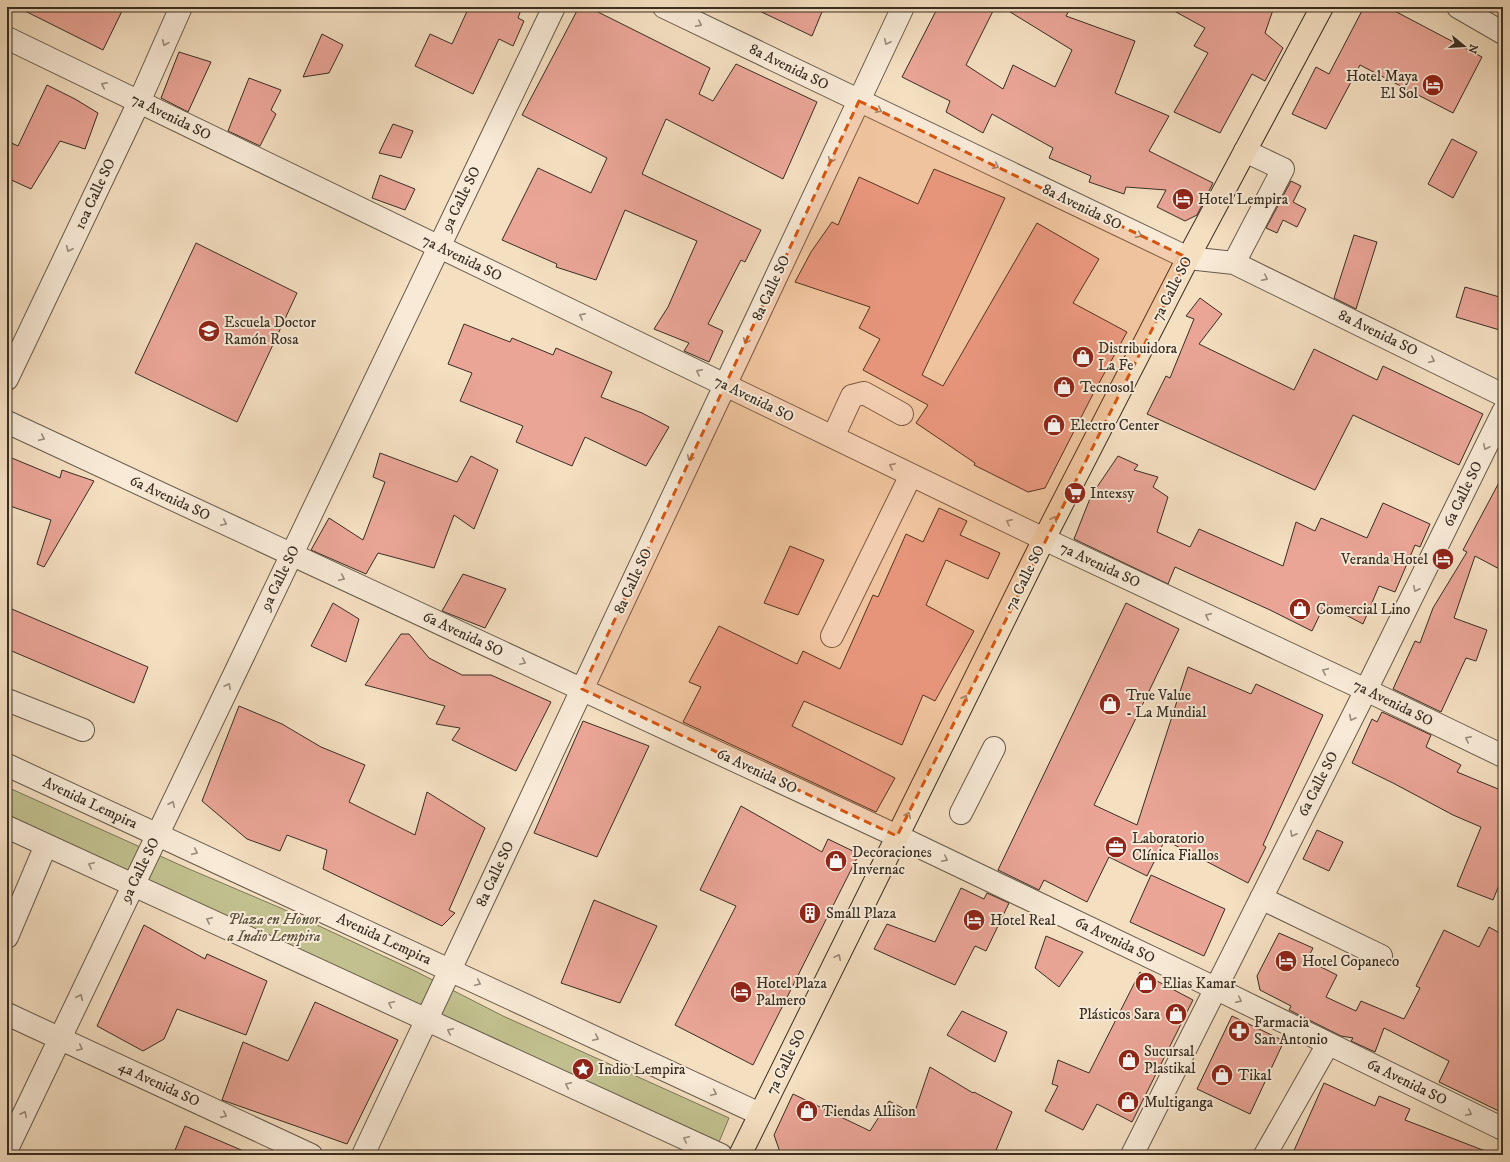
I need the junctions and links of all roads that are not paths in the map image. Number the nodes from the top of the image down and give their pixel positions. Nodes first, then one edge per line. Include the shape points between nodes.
1 (181, 7) edge
2 (554, 7) edge
3 (664, 7) edge
4 (903, 7) edge
5 (1322, 7) edge
6 (1458, 7) edge
7 (1503, 33) edge
8 (7, 38) edge
9 (859, 101) junction
10 (139, 102) junction
11 (1245, 151) junction
12 (439, 246) junction
13 (1188, 258) junction
14 (1234, 263) junction
15 (7, 379) edge
16 (725, 385) junction
17 (1503, 394) edge
18 (1503, 412) edge
19 (902, 414) dead end
20 (7, 422) edge
21 (833, 437) junction
22 (911, 475) junction
23 (1044, 539) junction
24 (291, 554) junction
25 (832, 636) dead end
26 (582, 689) junction
27 (1366, 690) junction
28 (7, 700) edge
29 (83, 730) dead end
30 (994, 748) dead end
31 (1503, 756) edge
32 (7, 765) edge
33 (962, 813) dead end
34 (7, 827) edge
35 (157, 834) junction
36 (897, 836) junction
37 (46, 845) junction
38 (133, 885) junction
39 (1261, 898) junction
40 (7, 937) edge
41 (1381, 956) dead end
42 (450, 970) junction
43 (1215, 988) junction
44 (7, 1014) edge
45 (426, 1020) junction
46 (60, 1038) junction
47 (1328, 1044) junction
48 (760, 1114) junction
49 (1503, 1129) edge
50 (7, 1149) edge
51 (311, 1155) edge
52 (363, 1155) edge
53 (721, 1155) edge
54 (740, 1155) edge
55 (1132, 1155) edge
56 (1265, 1155) edge

1 -> 10 street, 10a Calle SO
2 - 12 street, 9a Calle SO
3 -> 9 street, 8a Avenida SO
4 -> 9 street, 8a Calle SO
5 - 11 main road, 7a Calle SO
6 - 7 street
10 -> 8 street, 7a Avenida SO
9 -> 13 street, 8a Avenida SO
9 -> 16 street, 8a Calle SO
10 - 12 street, 7a Avenida SO
10 -> 15 street, 10a Calle SO
11 - 13 main road, 7a Calle SO
11 - 14 street via 1283,169
16 -> 12 street, 7a Avenida SO
12 - 24 street, 9a Calle SO
13 - 14 street, 8a Avenida SO
23 -> 13 main road, 7a Calle SO
14 -> 17 street, 8a Avenida SO
16 - 21 street, 7a Avenida SO
16 -> 26 street, 8a Calle SO
18 -> 27 street, 6a Calle SO
19 - 21 street via 864,393 859,393 852,396
20 -> 24 street, 6a Avenida SO
22 -> 21 street, 7a Avenida SO
23 -> 22 street, 7a Avenida SO
22 - 25 street
27 -> 23 street, 7a Avenida SO
36 -> 23 main road, 7a Calle SO
24 -> 26 street, 6a Avenida SO
35 -> 24 street, 9a Calle SO
26 - 36 street, 6a Avenida SO
26 - 42 street, 8a Calle SO
31 -> 27 street, 7a Avenida SO
27 -> 39 street, 6a Calle SO
28 - 29 street
30 - 33 street
32 - 35 street, Avenida Lempira
34 - 37 street
35 - 38 street, 9a Calle SO
35 -> 42 street, Avenida Lempira
36 -> 43 street, 6a Avenida SO
48 -> 36 main road, 7a Calle SO
38 -> 37 street
37 - 40 street
45 -> 38 street
46 -> 38 street, 9a Calle SO
39 - 41 street
39 - 43 street, 6a Calle SO
42 - 45 street, 8a Calle SO
42 -> 48 street, Avenida Lempira
43 -> 47 street, 6a Avenida SO
43 - 55 street, 6a Calle SO
44 - 46 street, 4a Avenida SO
45 - 52 street, 8a Calle SO
53 -> 45 street
50 -> 46 street, 9a Calle SO
46 -> 51 street, 4a Avenida SO
47 -> 49 street, 6a Avenida SO
47 - 56 street
48 - 54 main road, 7a Calle SO

